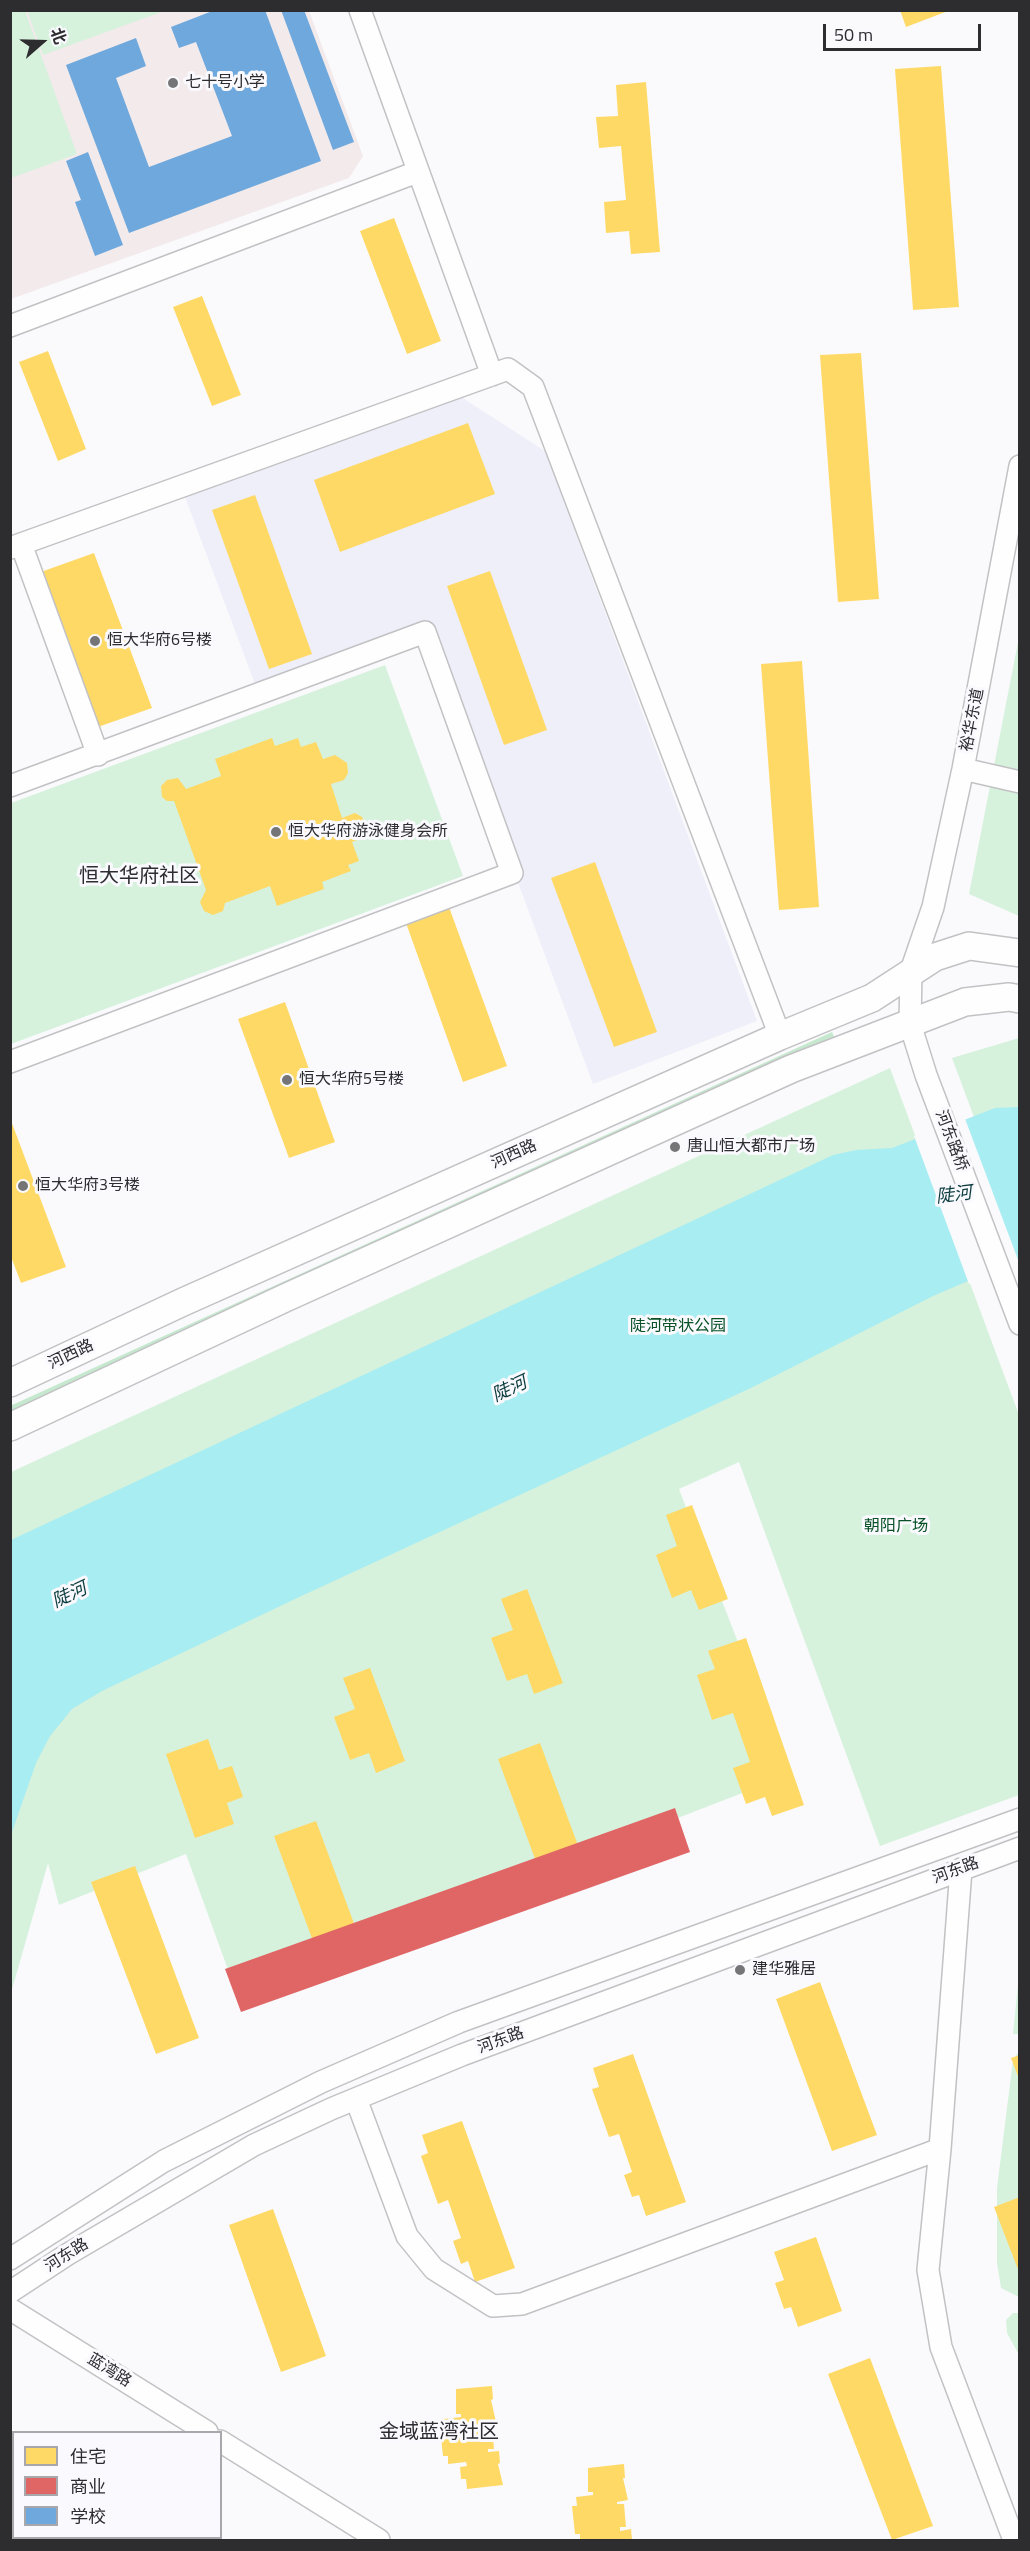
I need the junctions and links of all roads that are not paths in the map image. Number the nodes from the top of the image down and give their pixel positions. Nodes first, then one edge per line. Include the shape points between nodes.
1 (360, 10) edge
2 (417, 172) junction
3 (10, 326) edge
4 (492, 375) junction
5 (1020, 466) edge
6 (16, 546) edge
7 (98, 755) junction
8 (963, 769) junction
9 (1020, 782) edge
10 (10, 786) edge
11 (1020, 953) edge
12 (911, 971) junction
13 (1020, 999) edge
14 (910, 1023) junction
15 (780, 1036) junction
16 (10, 1062) edge
17 (1017, 1316) edge
18 (10, 1383) edge
19 (10, 1427) edge
20 (1020, 1819) edge
21 (1020, 1848) edge
22 (961, 1869) junction
23 (356, 2099) junction
24 (940, 2149) junction
25 (10, 2259) edge
26 (10, 2292) edge
27 (10, 2309) edge
28 (204, 2431) edge
29 (222, 2442) edge
30 (379, 2541) edge
31 (1014, 2541) edge

1 - 2 street
2 - 3 street
2 - 4 street
4 - 6 street
4 - 15 street via 508,369 533,387
5 - 8 street, 裕华东道
6 - 7 street
7 - 10 street
7 - 16 street via 425,632 512,873
8 - 9 street
8 - 12 street, 裕华东道 via 933,907
11 - 12 main road, 河西路 via 969,946 935,957
12 - 14 street, 裕华东道
12 - 15 main road, 河西路 via 872,998
13 - 14 main road via 964,1002
14 - 17 street, 河东路桥
14 - 19 main road via 791,1069
15 - 18 main road, 河西路
20 - 25 street, 河东路 via 459,2022 321,2082 164,2161
21 - 22 street, 河东路
22 - 23 street, 河东路 via 462,2055
22 - 24 street
23 - 24 street via 407,2236 434,2269 493,2306 522,2304
23 - 26 street, 河东路 via 254,2145
24 - 31 street via 928,2270 941,2347
27 - 28 street, 蓝湾路
29 - 30 street

